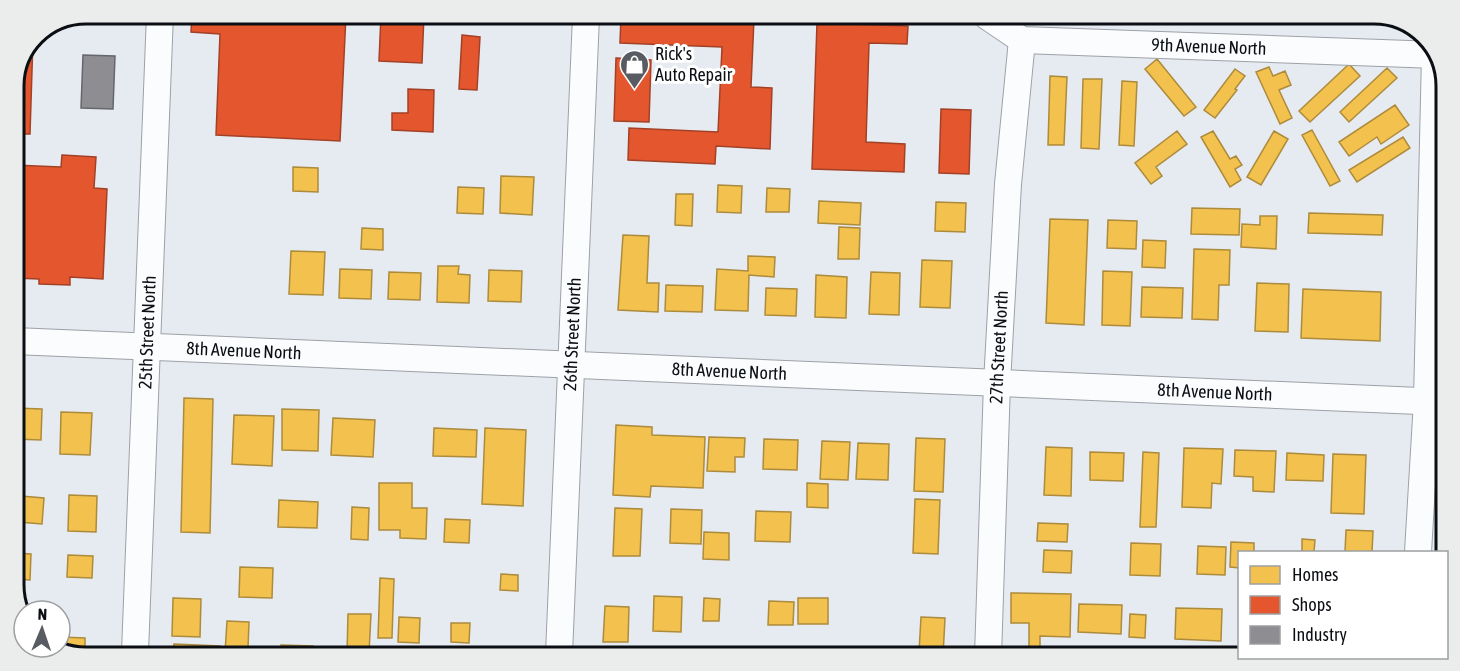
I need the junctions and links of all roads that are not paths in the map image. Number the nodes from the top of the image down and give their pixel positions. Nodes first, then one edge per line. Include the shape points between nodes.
1 (160, 24) edge
2 (586, 24) edge
3 (998, 24) edge
4 (1022, 40) junction
5 (1428, 55) edge
6 (1436, 81) edge
7 (24, 342) edge
8 (147, 348) junction
9 (570, 365) junction
10 (997, 383) junction
11 (1435, 402) edge
12 (1418, 551) edge
13 (135, 647) edge
14 (559, 647) edge
15 (988, 647) edge

1 - 8 street, 25th Street North
2 - 9 street, 26th Street North
3 - 4 street
4 - 5 street, 9th Avenue North
4 - 10 street, 27th Street North via 1008,184
6 - 11 street
7 - 8 street, 8th Avenue North
8 - 9 street, 8th Avenue North
8 - 13 street, 25th Street North
9 - 10 street, 8th Avenue North
9 - 14 street, 26th Street North
10 - 11 street, 8th Avenue North
10 - 15 street, 27th Street North
11 - 12 street

